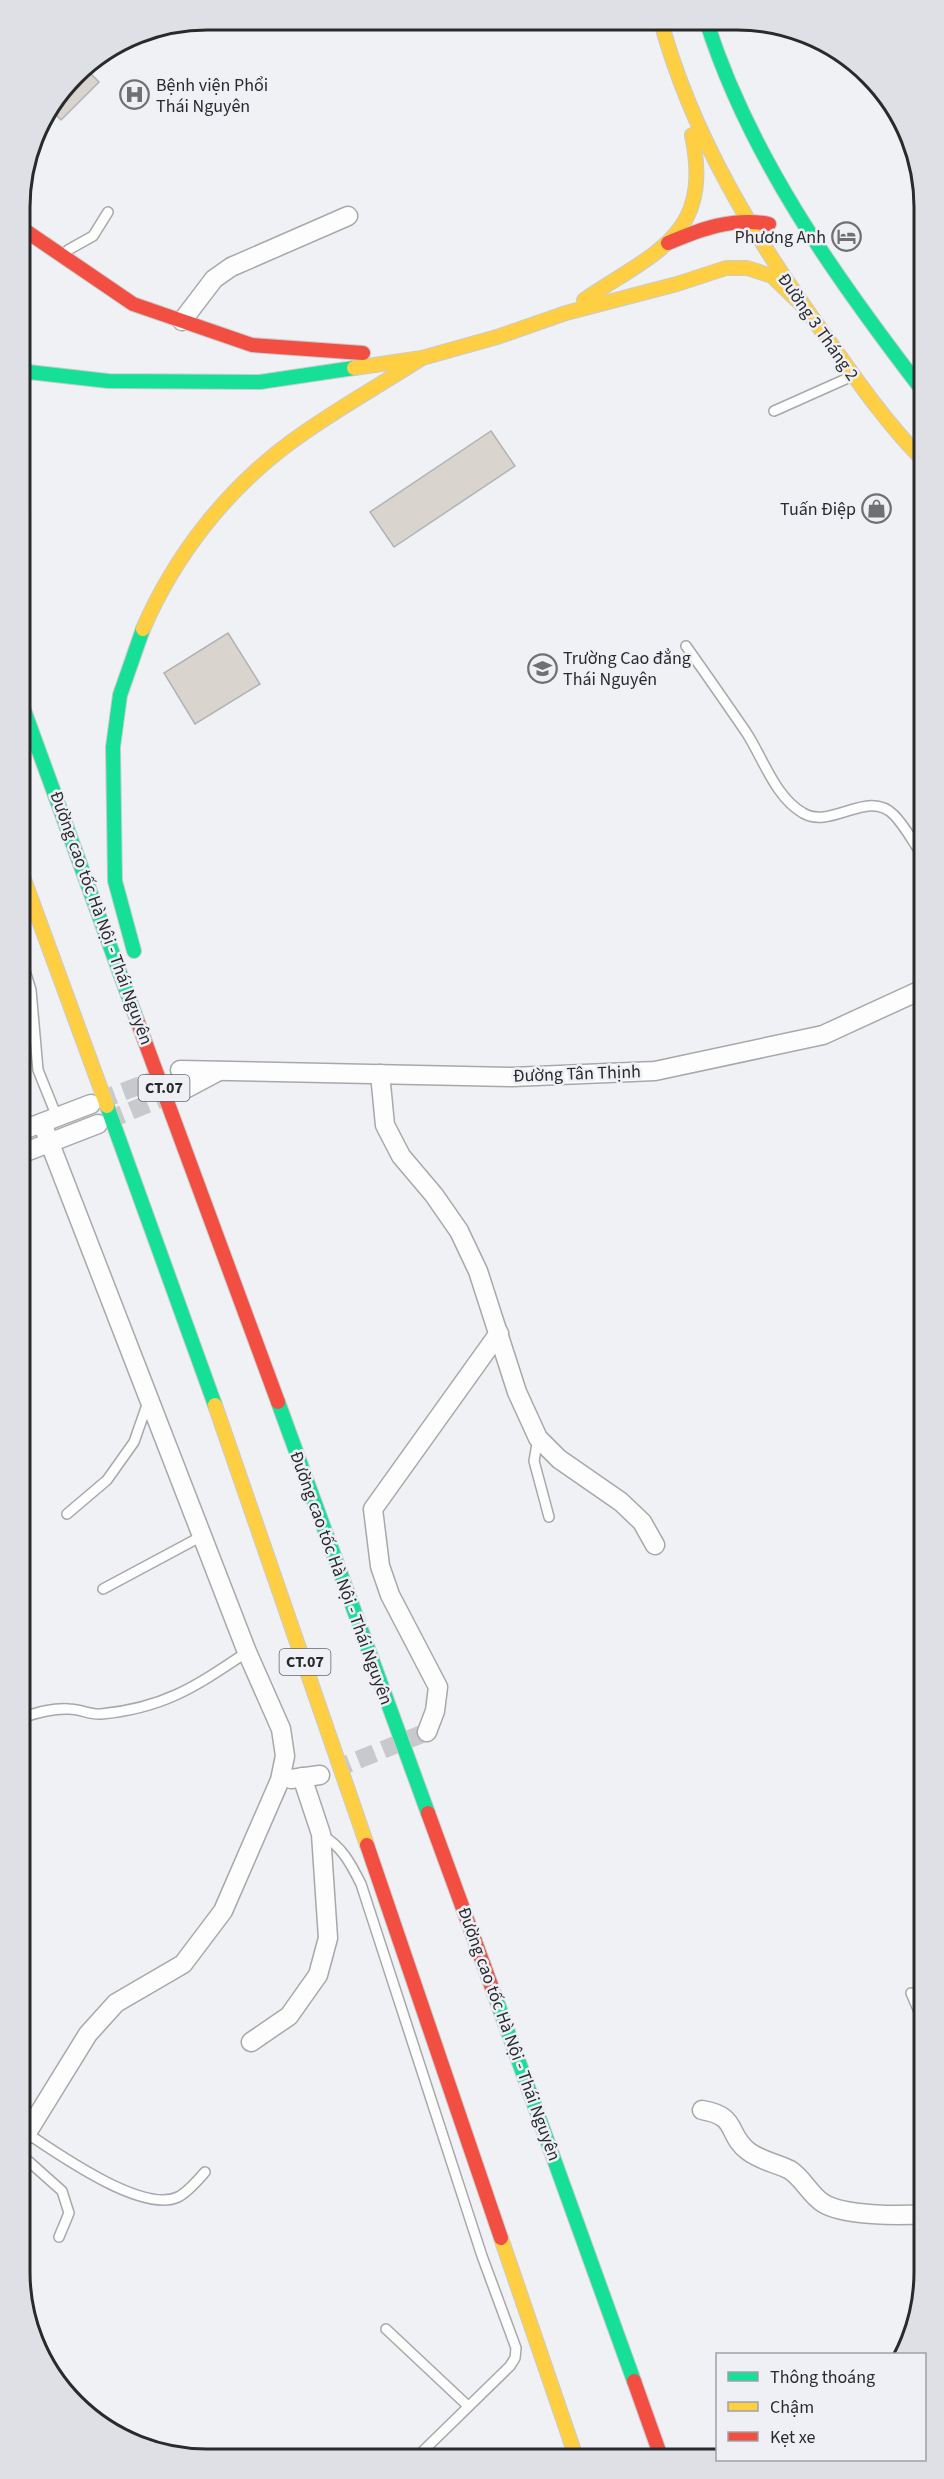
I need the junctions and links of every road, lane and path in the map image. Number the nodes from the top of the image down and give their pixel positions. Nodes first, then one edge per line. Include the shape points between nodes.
1 (663, 30) edge
2 (709, 30) edge
3 (680, 87) junction
4 (738, 107) junction
5 (746, 151) dead end
6 (750, 190) dead end
7 (108, 212) dead end
8 (348, 216) dead end
9 (748, 221) junction
10 (778, 228) dead end
11 (30, 233) edge
12 (796, 238) dead end
13 (736, 240) dead end
14 (656, 249) junction
15 (60, 254) junction
16 (723, 256) dead end
17 (677, 284) junction
18 (844, 285) junction
19 (805, 308) junction
20 (566, 312) junction
21 (182, 321) junction
22 (422, 358) junction
23 (30, 372) edge
24 (853, 376) junction
25 (914, 380) edge
26 (774, 411) dead end
27 (914, 451) edge
28 (686, 646) dead end
29 (30, 727) edge
30 (914, 844) edge
31 (30, 896) edge
32 (138, 966) dead end
33 (30, 987) edge
34 (914, 994) edge
35 (170, 1054) dead end
36 (180, 1070) tunnel mouth
37 (220, 1071) junction
38 (380, 1074) junction
39 (186, 1093) joint
40 (91, 1104) tunnel mouth
41 (49, 1120) junction
42 (98, 1124) tunnel mouth
43 (30, 1127) edge
44 (50, 1144) junction
45 (30, 1151) edge
46 (243, 1265) dead end
47 (499, 1334) junction
48 (149, 1400) junction
49 (538, 1437) junction
50 (303, 1475) junction
51 (67, 1514) dead end
52 (549, 1517) dead end
53 (202, 1536) junction
54 (655, 1545) dead end
55 (103, 1589) dead end
56 (247, 1652) junction
57 (30, 1715) edge
58 (426, 1732) dead end
59 (280, 1780) junction
60 (321, 1834) junction
61 (911, 1994) dead end
62 (914, 2001) edge
63 (251, 2042) dead end
64 (702, 2110) dead end
65 (30, 2130) edge
66 (30, 2137) edge
67 (30, 2162) edge
68 (205, 2172) dead end
69 (914, 2215) edge
70 (59, 2237) dead end
71 (386, 2328) dead end
72 (468, 2406) junction
73 (425, 2449) edge
74 (573, 2449) edge
75 (658, 2449) edge

1 - 3 highway, Đường 3 Tháng 2
2 - 4 highway
3 - 9 highway, Đường 3 Tháng 2
3 - 14 highway via 694,146 697,197 688,219
4 - 5 highway
4 - 18 highway via 782,190
6 - 9 highway
7 - 15 lane via 93,236
8 - 21 street via 231,267 214,279
9 - 10 highway
9 - 13 highway
9 - 14 highway via 692,233
9 - 19 highway, Đường 3 Tháng 2
11 - 15 highway
12 - 18 highway via 812,249
14 - 20 highway
15 - 21 highway via 133,304
16 - 17 highway
17 - 19 highway via 726,268 747,268 772,276
17 - 20 highway
18 - 25 highway
19 - 24 highway, Đường 3 Tháng 2
20 - 22 highway
21 - 22 highway via 252,345
22 - 23 highway via 260,382 108,381
22 - 32 highway via 274,455 235,491 200,532 153,606 124,678 116,712 113,764 115,883
24 - 26 lane
24 - 27 highway, Đường 3 Tháng 2 via 880,414
28 - 30 lane via 788,802 805,815 830,817 860,807 879,806 892,813
29 - 50 highway, Đường cao tốc Hà Nội - Thái Nguyên / CT.07
31 - 74 highway, CT.07 via 248,1495
33 - 41 lane
34 - 38 street, Đường Tân Thịnh via 823,1035 655,1071 512,1077
35 - 39 highway
36 - 37 street, Đường Tân Thịnh
37 - 38 street, Đường Tân Thịnh
37 - 39 street, Đường Tân Thịnh
38 - 47 street via 385,1125 401,1156 435,1195 459,1231 478,1271
40 - 41 street
41 - 43 street
41 - 44 street
42 - 44 street
44 - 45 street
44 - 48 street
46 - 50 highway
47 - 49 street via 517,1392
47 - 58 street via 373,1509 380,1566 390,1595 438,1687 435,1711
48 - 51 lane via 134,1442 107,1480
48 - 53 street
49 - 52 lane via 534,1461
49 - 54 street via 559,1459 621,1502 642,1522
50 - 75 highway, Đường cao tốc Hà Nội - Thái Nguyên / CT.07
53 - 55 lane
53 - 56 street
56 - 57 lane via 191,1690 146,1707 98,1714 43,1710
56 - 59 street via 281,1729 285,1756
59 - 60 street via 311,1776
59 - 65 street via 223,1911 183,1964 116,2003 88,2034
60 - 63 street via 328,1938 318,1975 289,2016
60 - 72 lane via 343,1851 361,1884 482,2256 516,2348 510,2366
61 - 62 lane
64 - 69 street via 719,2113 746,2149 791,2171 824,2204 857,2212
66 - 68 lane via 118,2186 158,2200 177,2198
67 - 70 lane via 62,2191 69,2213
71 - 72 lane
72 - 73 lane

